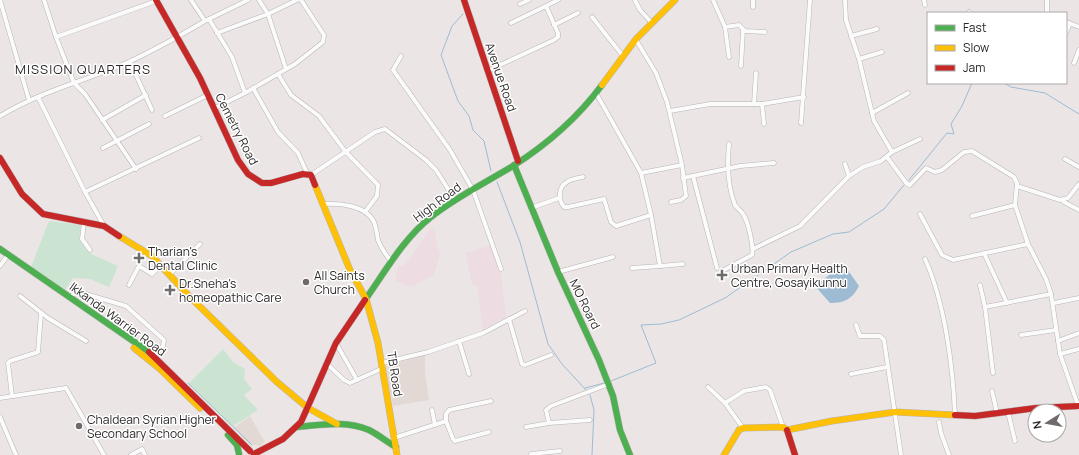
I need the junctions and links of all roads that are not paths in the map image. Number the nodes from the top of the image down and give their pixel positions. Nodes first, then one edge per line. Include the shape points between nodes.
1 (0, 0) edge
2 (44, 0) edge
3 (156, 0) edge
4 (191, 0) edge
5 (248, 0) edge
6 (259, 0) edge
7 (297, 0) edge
8 (301, 0) edge
9 (464, 0) edge
10 (529, 0) edge
11 (558, 0) edge
12 (635, 0) edge
13 (675, 0) edge
14 (713, 0) edge
15 (753, 0) edge
16 (810, 0) edge
17 (845, 0) edge
18 (1047, 0) edge
19 (520, 4) dead end
20 (546, 6) junction
21 (753, 7) dead end
22 (1047, 12) edge
23 (578, 13) dead end
24 (268, 14) junction
25 (592, 17) dead end
26 (207, 20) junction
27 (651, 22) junction
28 (511, 23) dead end
29 (1068, 23) edge
30 (554, 25) junction
31 (725, 27) junction
32 (1079, 27) edge
33 (877, 29) dead end
34 (743, 30) junction
35 (765, 32) dead end
36 (217, 33) junction
37 (851, 36) junction
38 (56, 37) junction
39 (176, 39) junction
40 (636, 39) junction
41 (1079, 50) edge
42 (882, 52) dead end
43 (401, 56) dead end
44 (623, 56) junction
45 (730, 57) dead end
46 (859, 59) junction
47 (130, 62) junction
48 (1074, 63) dead end
49 (741, 66) dead end
50 (286, 69) junction
51 (488, 71) junction
52 (756, 73) dead end
53 (278, 74) junction
54 (74, 83) junction
55 (253, 88) junction
56 (245, 93) junction
57 (596, 93) junction
58 (908, 93) dead end
59 (146, 95) junction
60 (208, 95) junction
61 (38, 96) junction
62 (804, 97) junction
63 (29, 100) junction
64 (754, 104) junction
65 (762, 104) junction
66 (215, 108) junction
67 (152, 110) dead end
68 (670, 111) junction
69 (872, 113) junction
70 (0, 116) edge
71 (165, 116) dead end
72 (102, 120) junction
73 (801, 123) dead end
74 (149, 124) dead end
75 (764, 124) dead end
76 (199, 138) dead end
77 (920, 139) dead end
78 (116, 141) junction
79 (729, 144) dead end
80 (103, 148) dead end
81 (345, 151) junction
82 (892, 152) junction
83 (887, 156) junction
84 (0, 158) edge
85 (1065, 159) dead end
86 (516, 163) junction
87 (774, 163) dead end
88 (845, 164) dead end
89 (682, 165) junction
90 (1079, 167) edge
91 (727, 168) junction
92 (136, 169) junction
93 (641, 173) junction
94 (309, 174) junction
95 (693, 176) junction
96 (849, 176) junction
97 (583, 177) dead end
98 (684, 178) junction
99 (1079, 184) edge
100 (1017, 186) junction
101 (473, 190) junction
102 (85, 192) junction
103 (560, 198) junction
104 (455, 200) junction
105 (671, 202) dead end
106 (1064, 202) dead end
107 (323, 204) junction
108 (1015, 205) junction
109 (531, 208) junction
110 (1079, 210) edge
111 (365, 212) junction
112 (920, 214) dead end
113 (651, 215) junction
114 (972, 216) dead end
115 (84, 223) junction
116 (104, 226) junction
117 (200, 244) dead end
118 (1028, 244) junction
119 (0, 249) edge
120 (753, 249) junction
121 (90, 250) dead end
122 (984, 253) junction
123 (0, 255) edge
124 (7, 257) junction
125 (613, 257) dead end
126 (925, 259) dead end
127 (392, 262) junction
128 (684, 264) dead end
129 (161, 265) junction
130 (0, 266) edge
131 (660, 266) junction
132 (632, 268) dead end
133 (717, 268) dead end
134 (501, 269) dead end
135 (724, 270) dead end
136 (558, 272) junction
137 (170, 274) junction
138 (129, 285) dead end
139 (980, 285) dead end
140 (1052, 294) junction
141 (20, 296) dead end
142 (68, 297) junction
143 (1079, 298) edge
144 (366, 299) junction
145 (1007, 303) junction
146 (1054, 304) junction
147 (985, 307) junction
148 (524, 311) dead end
149 (41, 313) junction
150 (509, 319) junction
151 (856, 325) dead end
152 (1056, 330) junction
153 (1079, 333) edge
154 (1021, 335) dead end
155 (1058, 340) junction
156 (86, 341) dead end
157 (459, 341) junction
158 (336, 343) junction
159 (1079, 349) edge
160 (551, 354) dead end
161 (1060, 354) junction
162 (152, 358) junction
163 (326, 362) junction
164 (383, 366) junction
165 (887, 367) junction
166 (993, 373) dead end
167 (469, 374) dead end
168 (851, 374) dead end
169 (357, 380) junction
170 (609, 384) junction
171 (708, 387) dead end
172 (992, 390) dead end
173 (12, 396) junction
174 (0, 398) edge
175 (491, 401) dead end
176 (725, 403) junction
177 (1079, 407) edge
178 (308, 408) junction
179 (432, 410) dead end
180 (895, 412) junction
181 (1008, 412) junction
182 (997, 413) junction
183 (955, 415) junction
184 (0, 416) edge
185 (590, 420) dead end
186 (446, 421) junction
187 (939, 422) dead end
188 (549, 423) junction
189 (337, 424) junction
190 (435, 425) junction
191 (297, 427) junction
192 (526, 427) dead end
193 (743, 428) junction
194 (785, 429) junction
195 (489, 432) dead end
196 (394, 438) junction
197 (1015, 441) dead end
198 (396, 447) junction
199 (560, 451) dead end
200 (253, 453) edge
201 (531, 454) edge
202 (542, 454) edge
203 (16, 455) edge
204 (104, 455) edge
205 (131, 455) edge
206 (145, 455) edge
207 (239, 455) edge
208 (397, 455) edge
209 (630, 455) edge
210 (724, 455) edge
211 (795, 455) edge
212 (901, 455) edge
213 (948, 455) edge

1 - 63 street
2 - 38 street
3 - 38 street via 119,16
3 - 39 main road, Cemetry Road
4 - 26 street
5 - 26 street
6 - 24 street
7 - 24 street
8 - 50 street via 325,39 304,58
9 - 51 main road, Avenue Road
10 - 19 street
11 - 20 street
12 - 27 street
13 - 27 main road, High Road
14 - 31 street
15 - 21 street
16 - 62 street
17 - 37 street via 846,20
18 - 22 street
20 - 28 street
20 - 30 street
23 - 30 street
24 - 36 street
24 - 50 street
25 - 44 street
26 - 36 street
26 - 39 street
27 - 40 main road, High Road
29 - 32 street
30 - 51 street via 558,37 554,40
31 - 34 street via 739,25
31 - 45 street
33 - 37 street
34 - 35 street
34 - 49 street
36 - 56 street via 232,57
37 - 46 street
38 - 54 street
39 - 47 street
39 - 60 main road, Cemetry Road
40 - 44 main road, High Road
40 - 68 street via 656,74
41 - 48 street
42 - 46 street
43 - 101 street via 394,66 394,72 450,150
44 - 57 main road, High Road
46 - 69 street
47 - 54 street
47 - 59 street
50 - 53 street
51 - 86 main road, Avenue Road
52 - 64 street
53 - 55 street
53 - 81 street via 291,95 319,116
54 - 61 street
54 - 72 street via 85,94
55 - 56 street
55 - 94 street via 278,132 298,153
56 - 66 street
57 - 86 main road, High Road via 544,144
57 - 93 street
58 - 69 street
59 - 67 street
59 - 72 street
60 - 66 main road, Cemetry Road
60 - 71 street
61 - 63 street
61 - 102 street
62 - 65 street
62 - 73 street
63 - 70 street
64 - 65 street
64 - 68 street via 710,104
65 - 75 street
66 - 94 main road, Cemetry Road via 238,160 248,174 262,183 271,183
68 - 89 street
69 - 82 street via 876,126
72 - 78 street
74 - 78 street
76 - 92 street
77 - 82 street
78 - 80 street
78 - 92 street
79 - 91 street
81 - 94 street
81 - 104 street via 375,132 385,129 436,170
81 - 111 street via 378,185 377,196
82 - 83 street
83 - 96 street
83 - 100 street via 910,185 926,168 938,172 964,152 972,151 1014,177
84 - 115 main road via 22,194 43,214
85 - 90 street
86 - 101 main road, High Road
86 - 109 main road, MO Roard
87 - 91 street
88 - 96 street
89 - 93 street
89 - 98 street
91 - 95 street
91 - 120 street via 735,206 743,213
92 - 102 street
93 - 113 street
94 - 107 main road
95 - 98 street
95 - 133 street
96 - 120 street via 800,226
97 - 103 street via 563,185 559,193
98 - 105 street via 686,196 682,200
99 - 100 street via 1068,198 1060,200
100 - 108 street
101 - 104 main road, High Road
101 - 134 street
102 - 116 street
103 - 109 street
103 - 113 street via 561,204 568,208 604,199 611,222 616,226
104 - 127 main road, High Road via 410,237
106 - 110 street
107 - 111 street via 344,204
107 - 144 main road via 350,270
108 - 114 street
108 - 118 street
109 - 136 main road, MO Roard
111 - 127 street via 374,222 379,242
112 - 122 street via 942,255 948,259
113 - 131 street
115 - 116 main road
115 - 121 street via 82,239
116 - 129 main road via 152,256
117 - 137 street
118 - 122 street
118 - 140 street
119 - 124 main road, Ikkanda Warrier Road
120 - 135 street via 752,255
122 - 145 street
123 - 124 main road, Ikkanda Warrier Road
124 - 130 street
124 - 142 main road, Ikkanda Warrier Road
124 - 162 main road, Ikkanda Warrier Road
125 - 136 street
126 - 183 street via 935,281 947,338
127 - 144 main road, High Road
128 - 131 street
129 - 137 main road
129 - 138 street via 152,274 140,266
131 - 132 street
136 - 170 main road, MO Roard
137 - 178 main road via 195,303 277,382
139 - 147 street
140 - 145 street
140 - 146 street
141 - 149 street
142 - 162 main road, Ikkanda Warrier Road
142 - 162 street via 79,292 126,306 164,340 163,346
143 - 146 street
144 - 158 main road, High Road
144 - 164 main road, TB Road
145 - 147 street
146 - 152 street
147 - 166 street
148 - 150 street
149 - 156 street
149 - 173 street via 38,352 10,360 8,363
150 - 157 street via 483,333
150 - 160 street via 522,364
151 - 165 street via 860,336 883,337
152 - 154 street
152 - 155 street
153 - 155 street
155 - 161 street
157 - 164 street
157 - 167 street
158 - 163 main road, High Road
158 - 169 street
159 - 161 street
161 - 177 street
162 - 200 main road, Ikkanda Warrier Road
162 - 207 main road, Ikkanda Warrier Road via 233,440
163 - 169 street via 347,382
163 - 178 main road, High Road
164 - 169 street
164 - 196 main road, TB Road
165 - 168 street
165 - 180 street
170 - 188 street via 548,408 546,410
170 - 209 main road, MO Roard via 620,430
171 - 176 street
172 - 182 street
173 - 174 street
173 - 204 street via 66,388
175 - 186 street via 449,410
176 - 193 street
176 - 194 street via 744,391 766,387 770,390
177 - 181 main road
178 - 189 main road
178 - 191 main road, High Road
179 - 190 street
180 - 183 main road
180 - 194 main road
180 - 212 street
181 - 182 main road
181 - 197 street
182 - 183 main road
184 - 203 street
185 - 188 street
186 - 190 street
186 - 195 street via 455,441
187 - 213 street
188 - 192 street
189 - 191 main road
189 - 198 main road via 367,429
190 - 196 street
191 - 200 main road, High Road via 283,439
193 - 194 main road
193 - 210 main road via 739,430
194 - 211 main road
196 - 198 main road, TB Road
198 - 208 main road, TB Road
199 - 202 street
200 - 207 main road, High Road via 245,450
201 - 202 street
205 - 206 street via 142,449

